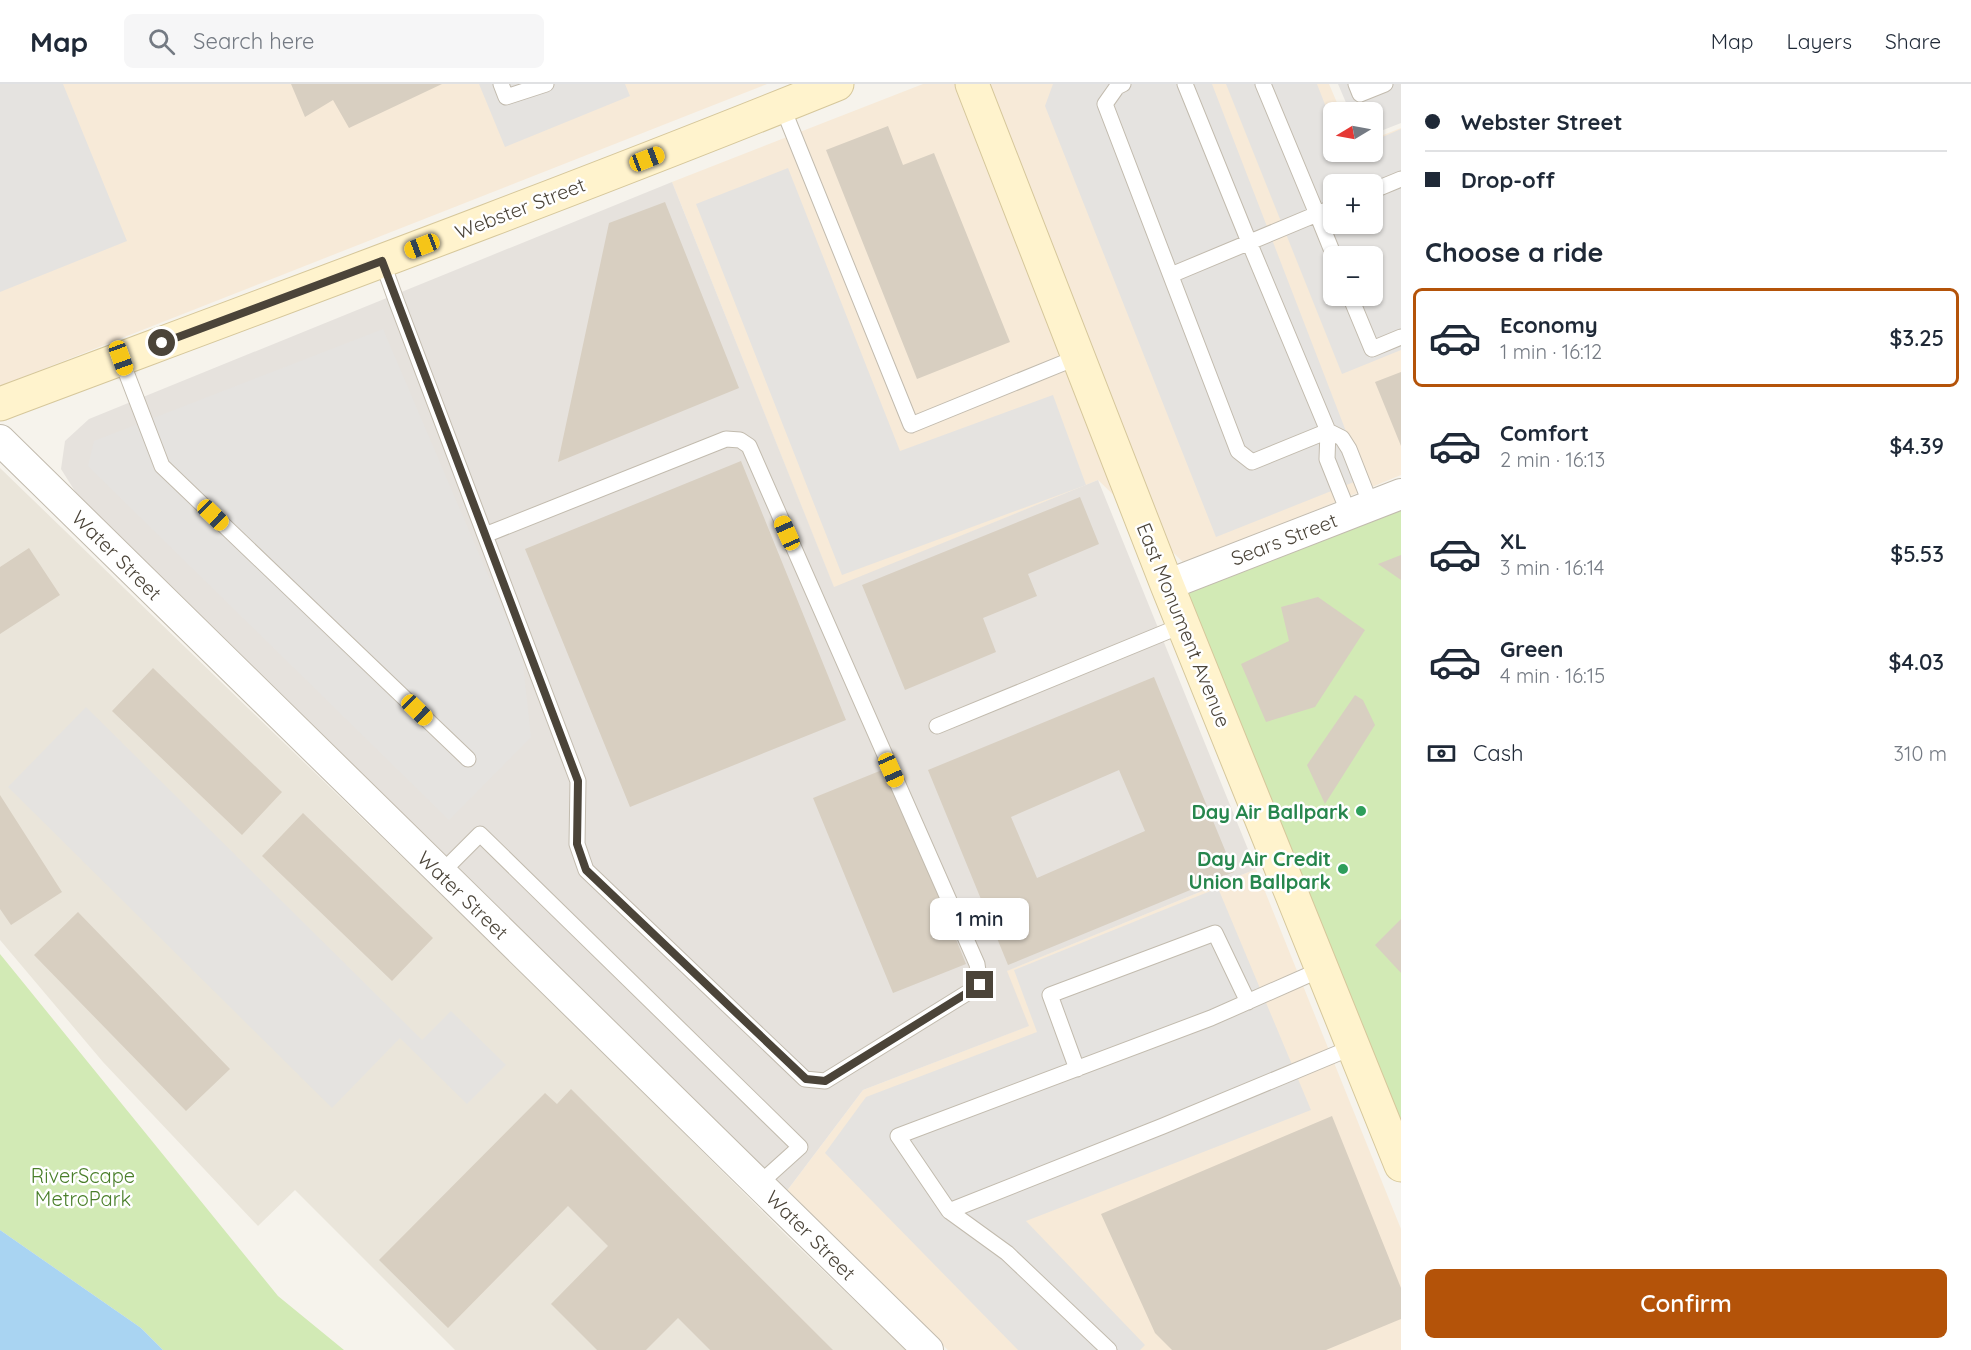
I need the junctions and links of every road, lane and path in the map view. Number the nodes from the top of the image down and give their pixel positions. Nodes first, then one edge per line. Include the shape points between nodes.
1 (501, 84) edge
2 (546, 84) edge
3 (837, 84) edge
4 (972, 84) edge
5 (1123, 84) edge
6 (1185, 84) edge
7 (1263, 84) edge
8 (1356, 84) edge
9 (1384, 84) edge
10 (783, 106) junction
11 (1401, 179) edge
12 (1383, 186) edge
13 (1323, 212) edge
14 (1317, 214) junction
15 (1249, 242) junction
16 (1330, 246) edge
17 (382, 261) junction
18 (1171, 275) junction
19 (1354, 306) edge
20 (1401, 337) edge
21 (1078, 357) junction
22 (121, 358) junction
23 (0, 404) edge
24 (1328, 431) junction
25 (0, 440) edge
26 (1401, 494) edge
27 (1360, 509) junction
28 (485, 536) junction
29 (1167, 585) junction
30 (1183, 625) junction
31 (937, 726) dead end
32 (468, 759) dead end
33 (441, 873) junction
34 (1322, 969) junction
35 (1248, 1002) junction
36 (1353, 1047) junction
37 (1077, 1069) junction
38 (1401, 1165) edge
39 (759, 1184) junction
40 (949, 1211) junction
41 (925, 1349) edge
42 (1109, 1350) edge

1 - 2 lane via 506,97
3 - 10 main road, Webster Street
4 - 21 main road, East Monument Avenue
5 - 18 lane via 1105,104
6 - 15 lane
7 - 14 lane
8 - 9 lane via 1360,94
10 - 17 main road, Webster Street
10 - 21 lane via 911,424
11 - 12 lane
13 - 14 lane
14 - 15 lane
14 - 16 lane
15 - 18 lane
15 - 24 lane
17 - 22 main road, Webster Street
17 - 28 lane
18 - 24 lane via 1238,451 1252,462
19 - 20 lane via 1372,349
21 - 29 main road, East Monument Avenue
22 - 23 main road, Webster Street
22 - 32 lane via 162,466
24 - 27 lane via 1327,459
24 - 27 lane via 1342,438 1349,450
25 - 33 street, Water Street
26 - 27 street, Sears Street
27 - 29 street, Sears Street
28 - 28 lane via 578,781 577,844 586,870 806,1079 825,1081 980,985 977,964 749,447 740,440 726,439
29 - 30 main road, East Monument Avenue
30 - 31 lane
30 - 34 main road, East Monument Avenue
33 - 39 street, Water Street
33 - 39 lane via 480,834 800,1147
34 - 35 lane
34 - 36 main road, East Monument Avenue
35 - 37 lane
35 - 37 lane via 1215,933 1050,995
36 - 38 main road, East Monument Avenue
36 - 40 lane
37 - 40 lane via 898,1136
39 - 41 street, Water Street
40 - 42 lane via 1007,1253

